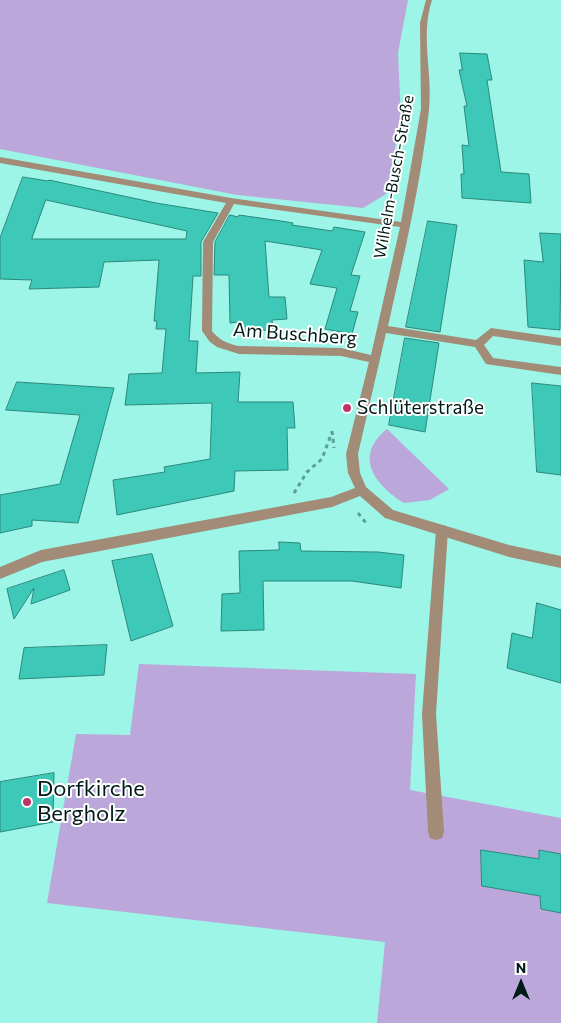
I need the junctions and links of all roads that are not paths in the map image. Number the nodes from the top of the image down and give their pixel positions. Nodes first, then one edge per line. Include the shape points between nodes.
1 (429, 0) edge
2 (0, 160) edge
3 (231, 200) junction
4 (405, 225) junction
5 (381, 329) junction
6 (561, 342) edge
7 (478, 344) junction
8 (373, 359) junction
9 (561, 372) edge
10 (362, 490) junction
11 (442, 530) junction
12 (561, 562) edge
13 (0, 573) edge
14 (436, 832) dead end

1 - 4 street, Wilhelm-Busch-Straße via 424,21 426,107
2 - 3 street
3 - 4 street
3 - 8 street, Am Buschberg via 208,242 207,331 213,341 239,350 341,352
4 - 5 street, Wilhelm-Busch-Straße
5 - 7 street
5 - 8 street, Wilhelm-Busch-Straße
6 - 7 street via 491,332
7 - 9 street via 490,361
8 - 10 street, Wilhelm-Busch-Straße via 352,454 354,473
10 - 11 street via 388,514
10 - 13 street via 332,502 41,556
11 - 12 street via 509,552
11 - 14 street via 429,714

